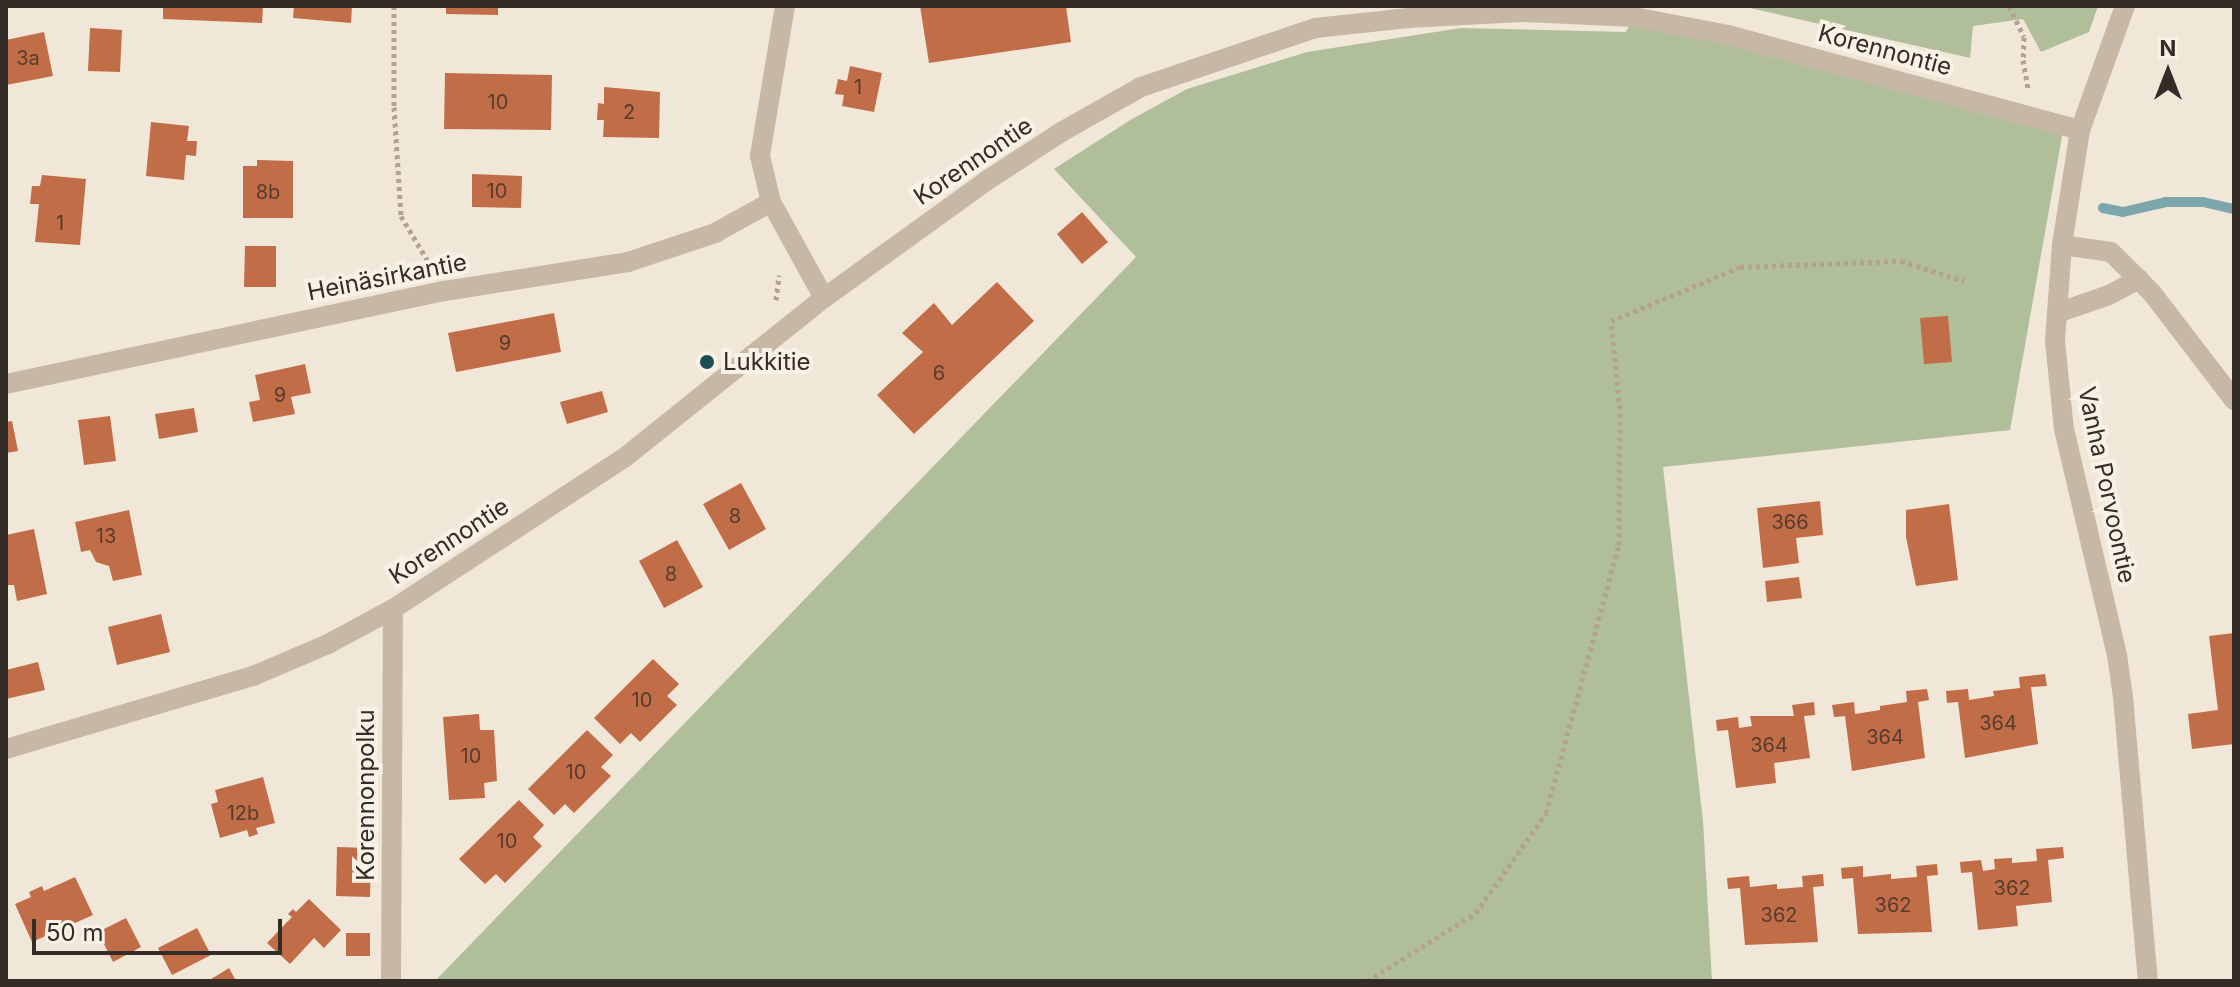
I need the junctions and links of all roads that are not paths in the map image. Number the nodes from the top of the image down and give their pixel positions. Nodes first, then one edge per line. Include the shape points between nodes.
1 (785, 6) edge
2 (2125, 6) edge
3 (2080, 130) junction
4 (771, 202) junction
5 (2062, 245) junction
6 (2139, 279) junction
7 (824, 298) junction
8 (2057, 313) junction
9 (6, 384) edge
10 (2234, 400) edge
11 (393, 609) junction
12 (6, 749) edge
13 (391, 981) edge
14 (2148, 981) edge

1 - 4 street via 760,156
2 - 3 street, Vanha Porvoontie
3 - 5 street, Vanha Porvoontie
3 - 7 street, Korennontie via 1728,35 1634,17 1522,12 1315,28 1141,87 986,181
4 - 7 street
4 - 9 street, Heinäsirkantie via 715,233 628,262 445,291
5 - 6 street via 2111,252
5 - 8 street, Vanha Porvoontie
6 - 8 street
6 - 10 street
7 - 11 street, Korennontie via 624,458
8 - 14 street, Vanha Porvoontie via 2064,429 2123,697
11 - 12 street, Korennontie via 253,676
11 - 13 street, Korennonpolku

